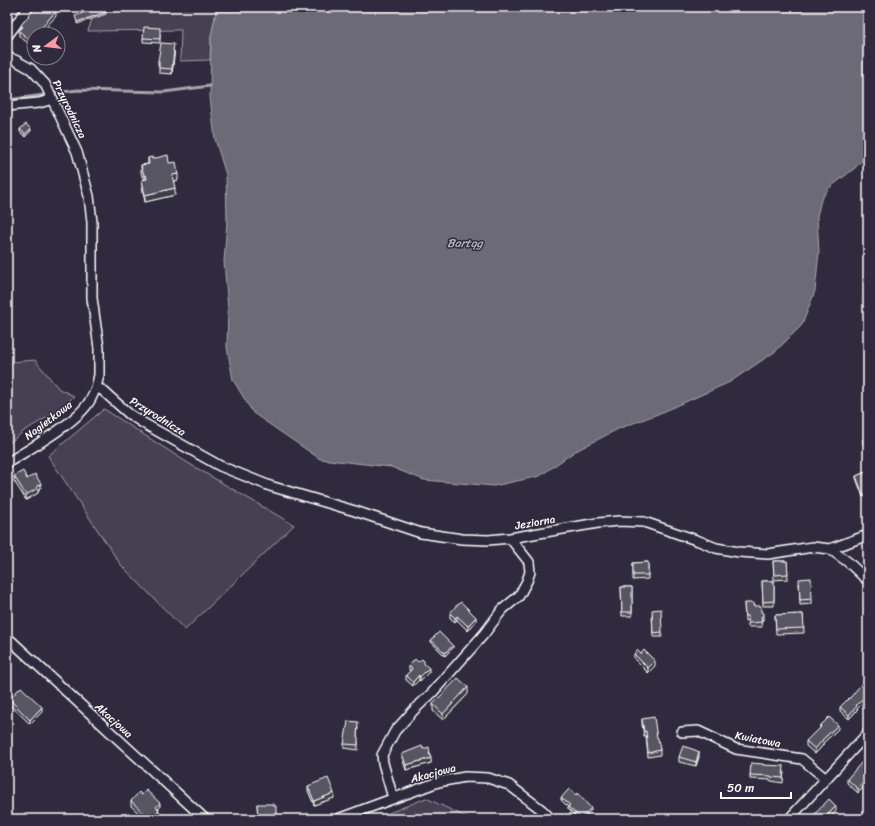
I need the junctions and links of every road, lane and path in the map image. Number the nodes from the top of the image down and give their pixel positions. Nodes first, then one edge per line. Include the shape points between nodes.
1 (29, 7) edge
2 (7, 36) edge
3 (7, 57) edge
4 (53, 99) junction
5 (7, 106) edge
6 (96, 388) junction
7 (7, 464) edge
8 (868, 535) edge
9 (510, 538) junction
10 (830, 549) junction
11 (868, 581) edge
12 (7, 637) edge
13 (682, 732) dead end
14 (868, 733) edge
15 (826, 780) junction
16 (393, 798) junction
17 (205, 819) edge
18 (338, 819) edge
19 (551, 819) edge
20 (789, 819) edge

1 - 2 street
3 - 4 street, Przyrodnicza via 31,69 45,84
4 - 5 street
4 - 6 street, Przyrodnicza via 77,152 92,222 92,298 99,348 99,375
6 - 7 street, Nagietkowa via 88,403 73,419
6 - 9 street, Przyrodnicza via 102,390 129,414 176,442 220,466 270,486 421,533 462,539
8 - 10 street
9 - 10 street, Jeziorna via 619,521 649,524 716,548 739,552 768,554 814,547
9 - 16 street, Jeziorna via 529,562 530,572 527,581 519,596 502,610 432,693 395,731 382,755
10 - 11 street
12 - 17 street, Akacjowa
13 - 15 street, Kwiatowa via 698,731 736,749 802,759
14 - 15 street
15 - 20 street
16 - 18 street, Akacjowa
16 - 19 street, Akacjowa via 438,782 465,776 488,778 510,785

